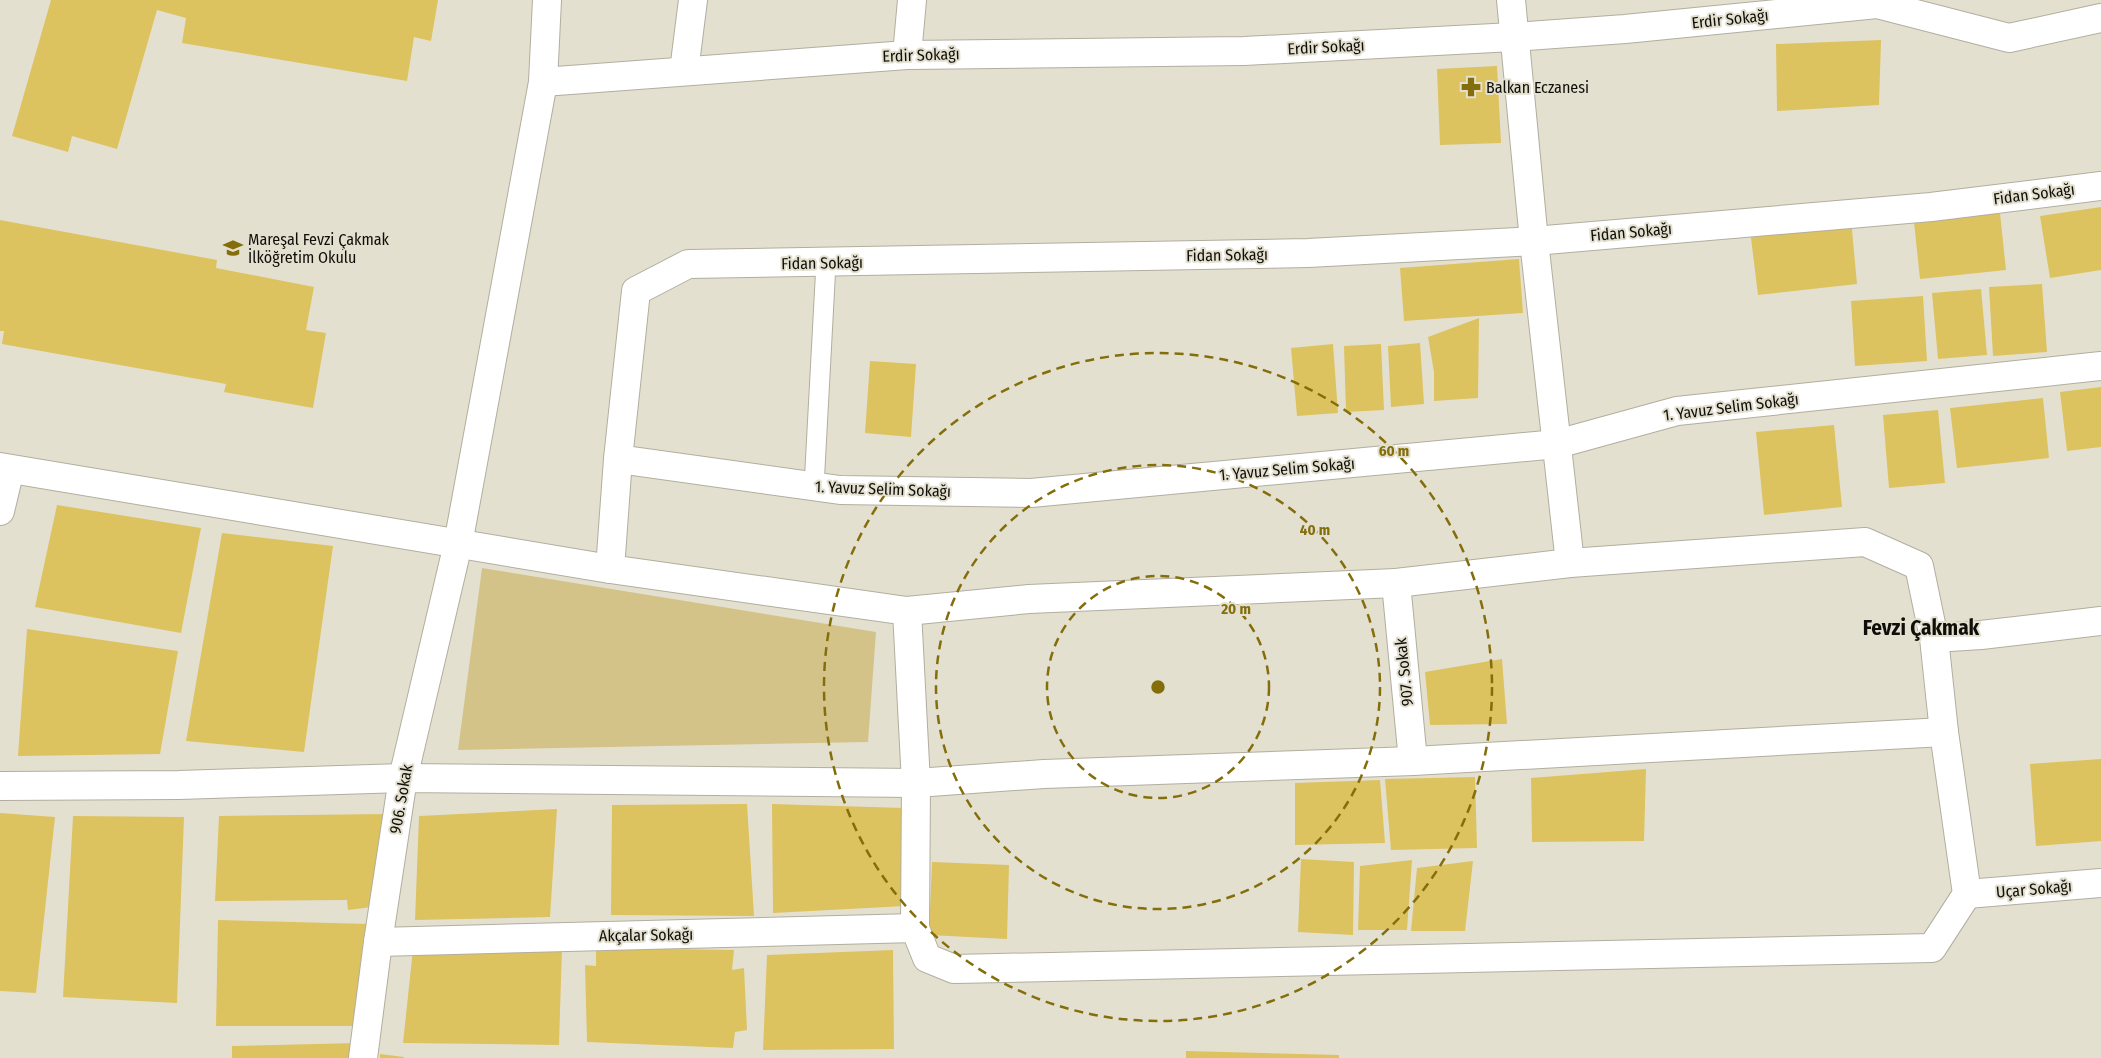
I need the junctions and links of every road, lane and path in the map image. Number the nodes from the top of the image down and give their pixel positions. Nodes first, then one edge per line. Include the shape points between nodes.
1 (547, 0) edge
2 (693, 0) edge
3 (912, 0) edge
4 (1511, 0) edge
5 (2101, 18) edge
6 (1513, 37) junction
7 (907, 55) junction
8 (684, 71) junction
9 (543, 82) junction
10 (2101, 186) edge
11 (1534, 240) junction
12 (826, 263) junction
13 (2101, 366) edge
14 (1557, 444) junction
15 (618, 459) junction
16 (5, 468) edge
17 (814, 486) junction
18 (0, 511) edge
19 (458, 544) junction
20 (1570, 563) junction
21 (610, 569) junction
22 (1396, 583) junction
23 (907, 611) junction
24 (2101, 621) edge
25 (1934, 638) junction
26 (1944, 732) junction
27 (1413, 762) junction
28 (403, 778) junction
29 (916, 784) junction
30 (0, 786) edge
31 (2101, 883) edge
32 (1967, 894) junction
33 (915, 928) junction
34 (378, 942) junction
35 (363, 1058) edge

1 - 9 street, 906. Sokak
2 - 8 street
3 - 7 street
4 - 6 street
5 - 6 street, Erdir Sokağı via 2009,38 1878,4
6 - 7 street, Erdir Sokağı via 1244,50
6 - 11 street
7 - 8 street, Erdir Sokağı
8 - 9 street, Erdir Sokağı
9 - 19 street, 906. Sokak
10 - 11 street, Fidan Sokağı via 1931,207
11 - 12 street, Fidan Sokağı via 1308,253
11 - 14 street
12 - 15 street, Fidan Sokağı via 688,264 636,291
12 - 17 lane
13 - 14 street, 1. Yavuz Selim Sokağı via 1677,411
14 - 17 street, 1. Yavuz Selim Sokağı via 1030,493 840,490
14 - 20 street
15 - 17 street, 1. Yavuz Selim Sokağı
15 - 21 street, Fidan Sokağı
16 - 18 street
16 - 19 street
19 - 21 street
19 - 28 street, 906. Sokak
20 - 22 street
20 - 25 street via 1865,542 1919,566
21 - 23 street
22 - 23 street via 1029,599
22 - 27 street, 907. Sokak
23 - 29 street
24 - 25 street
25 - 26 street
26 - 27 street
26 - 32 street
27 - 29 street via 1044,774
28 - 29 street
28 - 30 street via 179,785
28 - 34 street, 906. Sokak
29 - 33 street
31 - 32 street, Uçar Sokağı
32 - 33 street via 1932,948 954,969 928,958
33 - 34 street, Akçalar Sokağı
34 - 35 street, 906. Sokak

